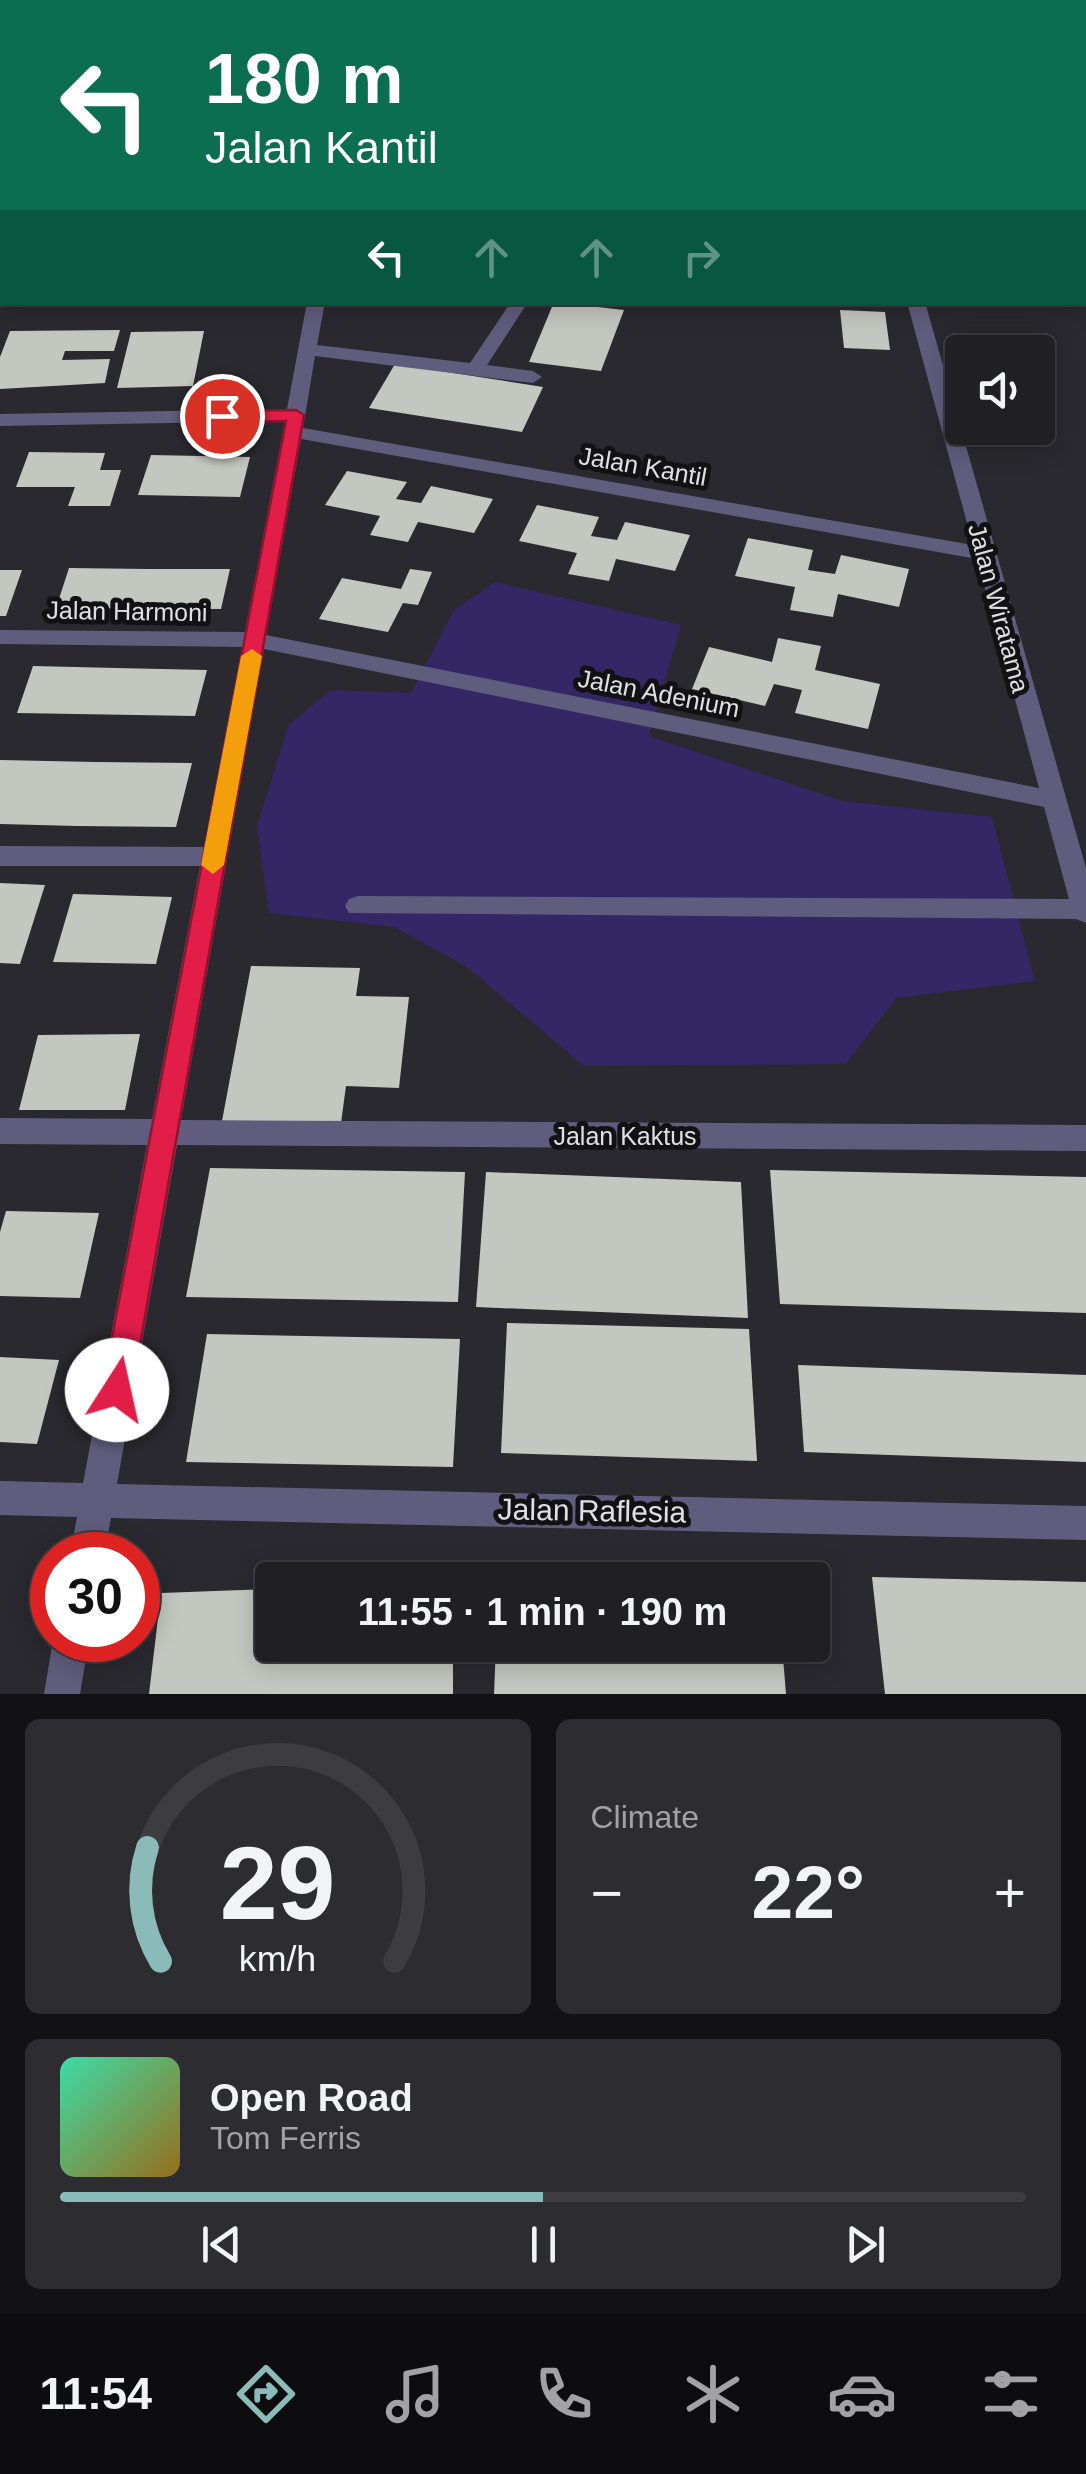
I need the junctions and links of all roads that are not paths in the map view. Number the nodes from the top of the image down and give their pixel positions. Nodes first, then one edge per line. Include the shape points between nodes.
1 (316, 305) edge
2 (518, 305) edge
3 (917, 305) edge
4 (310, 350) junction
5 (475, 369) junction
6 (533, 377) dead end
7 (0, 420) edge
8 (294, 424) junction
9 (984, 554) junction
10 (0, 637) edge
11 (254, 640) junction
12 (1053, 800) junction
13 (0, 856) edge
14 (214, 857) junction
15 (358, 906) dead end
16 (1085, 911) edge
17 (0, 1131) edge
18 (164, 1134) junction
19 (1086, 1138) edge
20 (0, 1498) edge
21 (97, 1500) junction
22 (1086, 1523) edge
23 (91, 1532) edge
24 (68, 1662) edge
25 (62, 1694) edge

1 - 4 street
2 - 5 street
3 - 9 street, Jalan Wiratama
4 - 5 street
4 - 8 street
5 - 6 street
7 - 8 street, Jalan Kantil
8 - 9 street, Jalan Kantil
8 - 11 street
9 - 12 street, Jalan Wiratama
10 - 11 street, Jalan Harmoni
11 - 12 street, Jalan Adenium
11 - 14 street
12 - 16 street, Jalan Wiratama
13 - 14 street
14 - 18 street
15 - 16 street
17 - 18 street, Jalan Kaktus
18 - 19 street, Jalan Kaktus
18 - 21 street
20 - 21 street, Jalan Raflesia
21 - 22 street, Jalan Raflesia
21 - 23 street
24 - 25 street

